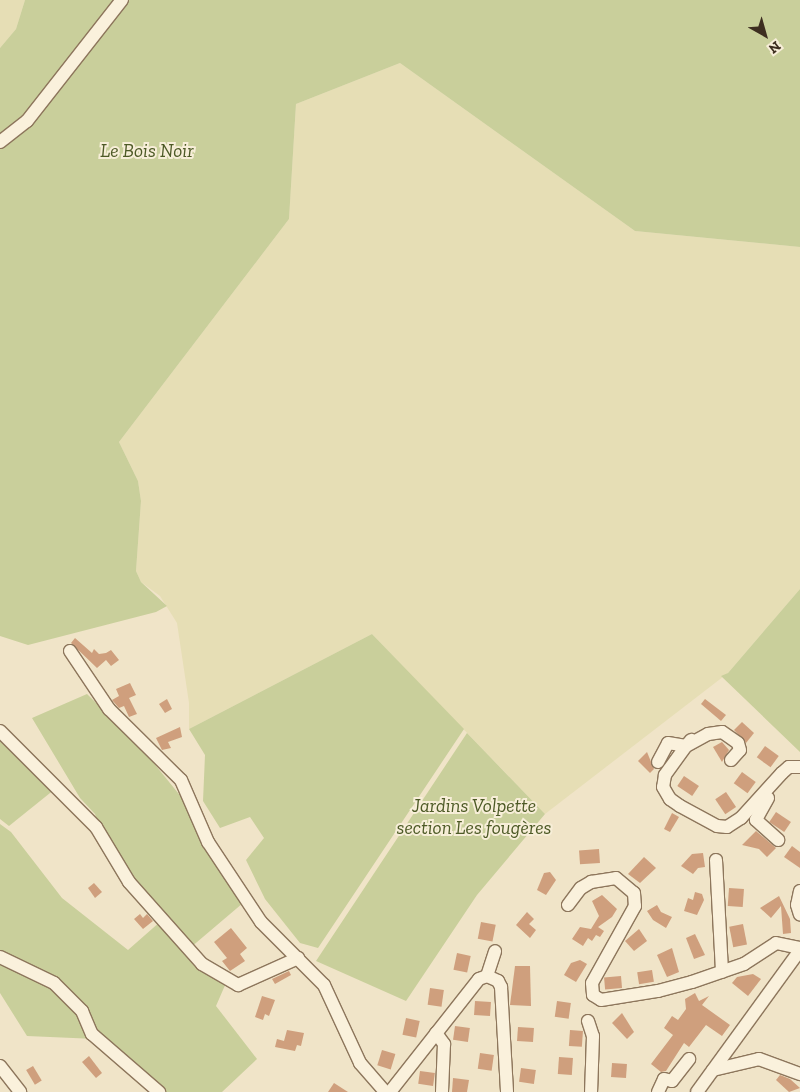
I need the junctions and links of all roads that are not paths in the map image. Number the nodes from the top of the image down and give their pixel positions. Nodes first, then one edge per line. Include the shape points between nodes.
1 (122, 0) edge
2 (0, 142) edge
3 (70, 652) dead end
4 (713, 724) dead end
5 (0, 731) edge
6 (686, 746) junction
7 (731, 760) dead end
8 (658, 762) dead end
9 (800, 767) edge
10 (771, 786) junction
11 (778, 840) dead end
12 (716, 860) dead end
13 (800, 892) edge
14 (568, 905) dead end
15 (800, 915) edge
16 (800, 949) edge
17 (495, 951) dead end
18 (0, 957) edge
19 (298, 958) junction
20 (722, 972) junction
21 (487, 976) junction
22 (588, 1020) dead end
23 (436, 1033) junction
24 (689, 1059) dead end
25 (0, 1066) edge
26 (714, 1070) junction
27 (800, 1074) edge
28 (20, 1092) edge
29 (159, 1092) edge
30 (385, 1092) edge
31 (390, 1092) edge
32 (442, 1092) edge
33 (507, 1092) edge
34 (591, 1092) edge
35 (658, 1092) edge
36 (698, 1092) edge

1 - 2 street via 26,122
3 - 19 street via 109,708 180,780 208,842 250,906 261,922
4 - 6 street via 696,734
5 - 19 street via 96,827 129,882 202,964 238,985
6 - 7 street via 717,732 727,734 740,746
6 - 8 street via 668,743
6 - 10 street via 665,775 664,787 670,799 717,826 734,824
9 - 10 street via 790,768
10 - 11 street via 769,797 756,820
12 - 20 street
13 - 15 street via 797,905
14 - 20 street via 591,882 616,878 634,893 636,899 592,983 596,998 658,992
16 - 20 street via 776,943 753,960
16 - 26 street
17 - 21 street
18 - 29 street via 54,983 82,1011 92,1034
19 - 30 street via 324,985 360,1064
21 - 23 street via 479,979
21 - 33 street via 498,980 501,987
22 - 34 street via 593,1036
23 - 31 street
23 - 32 street via 444,1044
24 - 35 street via 672,1081 664,1078
25 - 28 street
26 - 27 street via 759,1059
26 - 36 street

